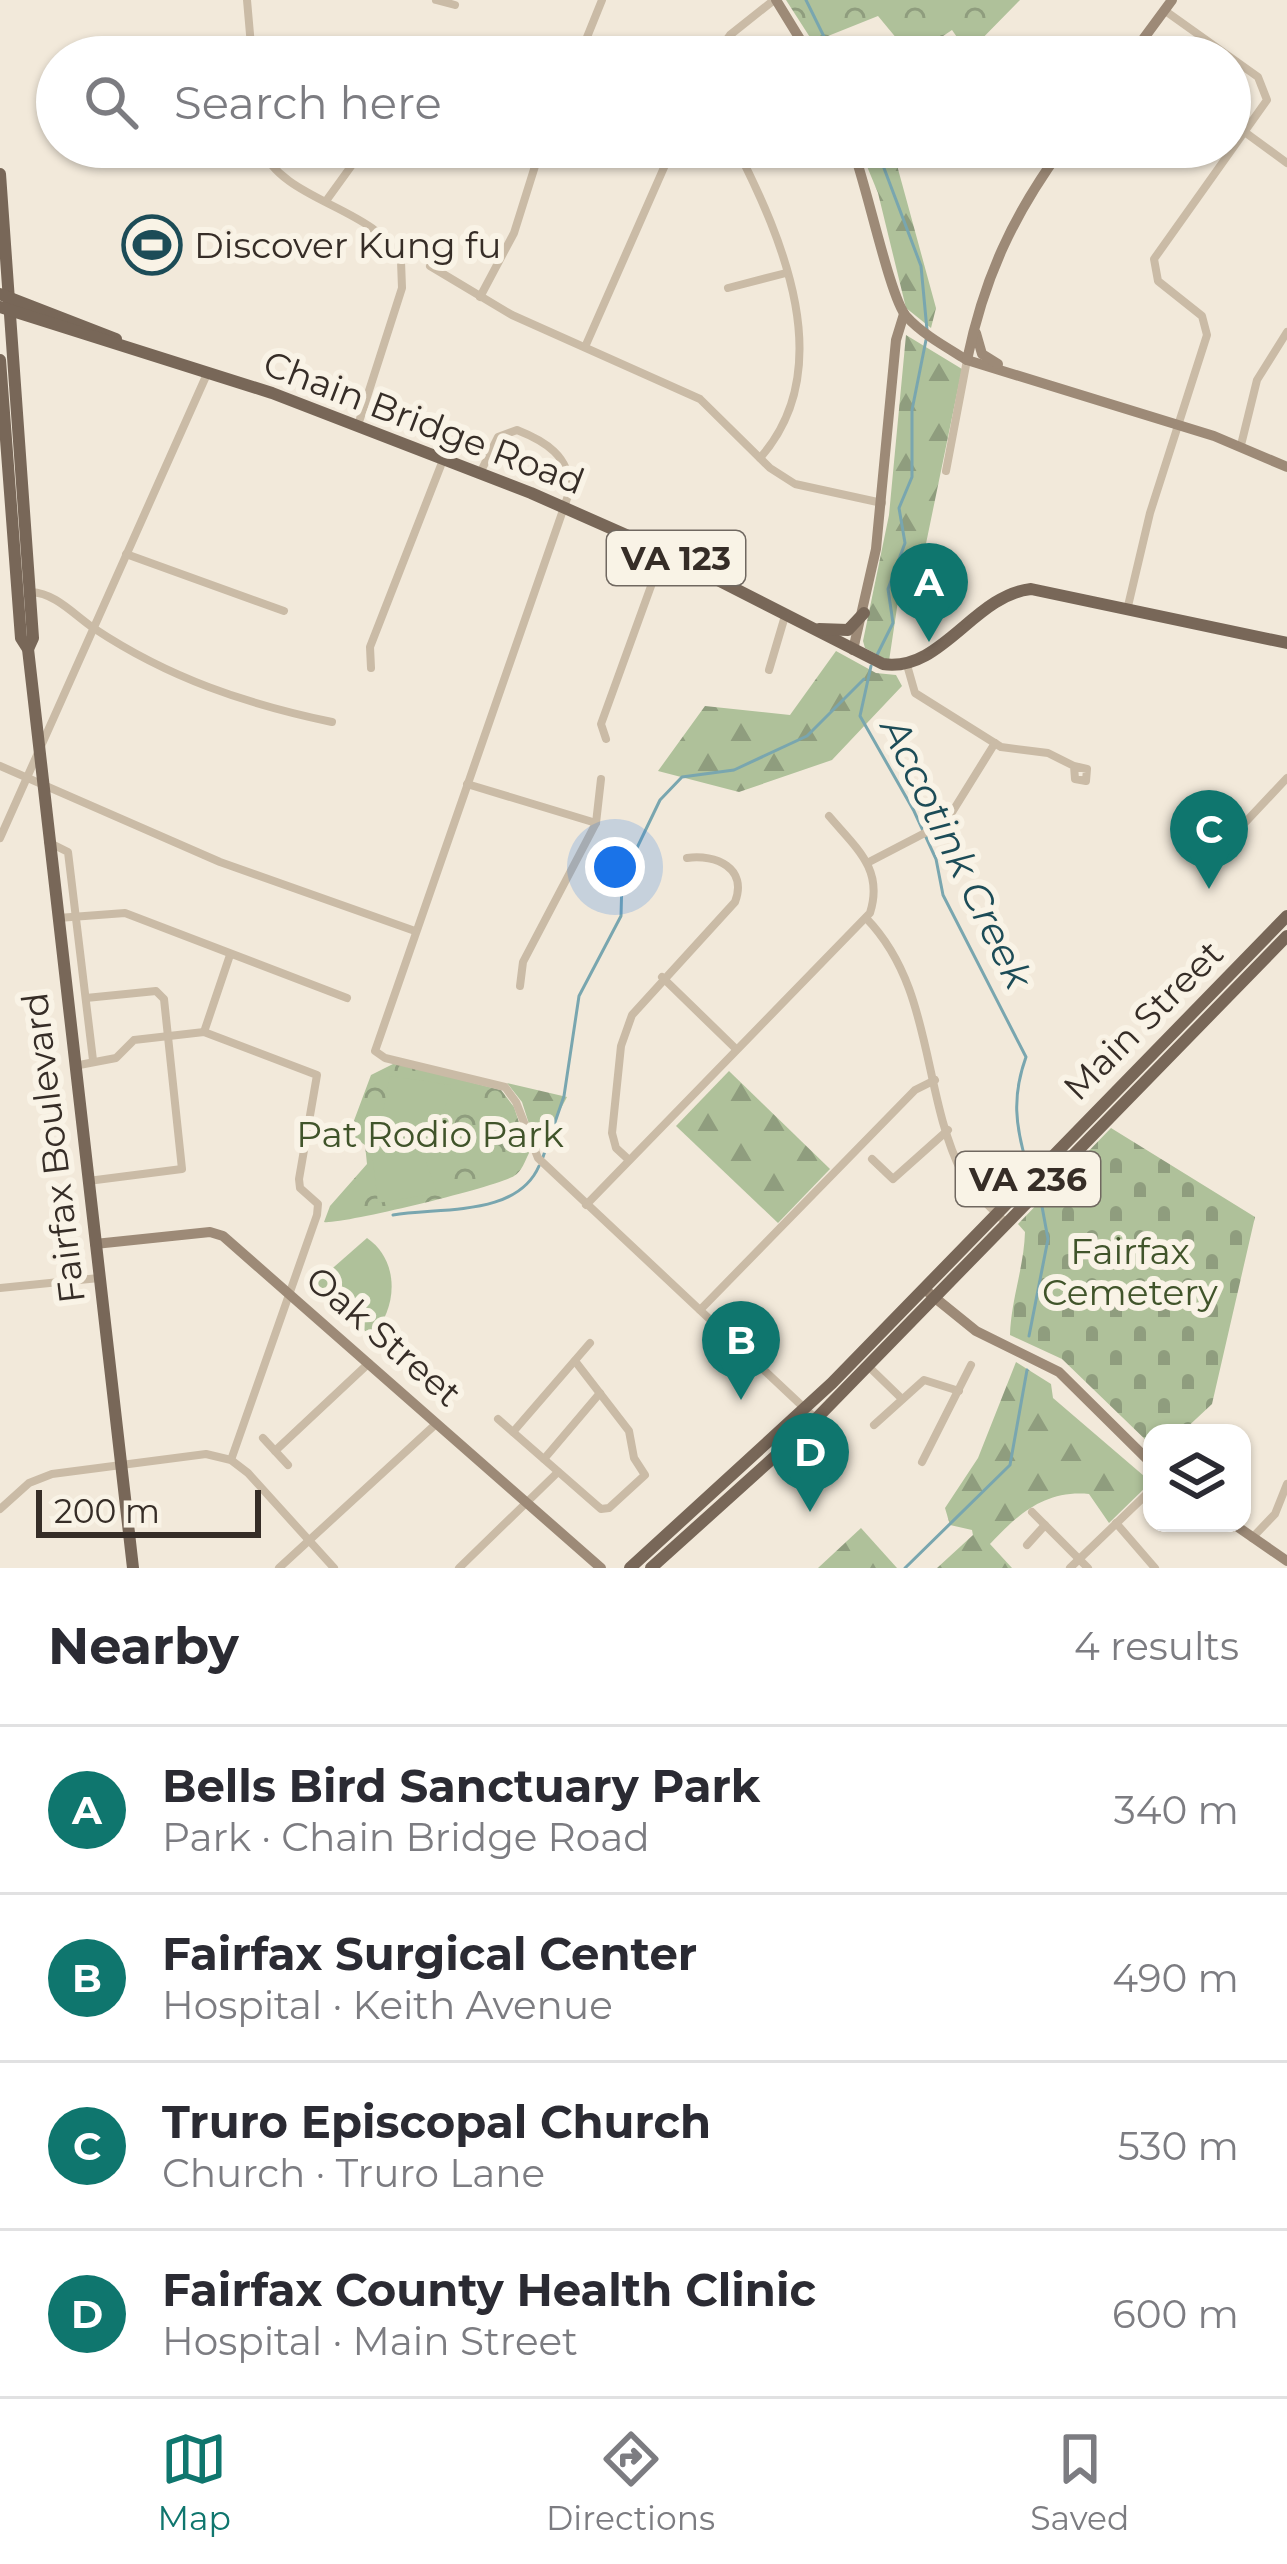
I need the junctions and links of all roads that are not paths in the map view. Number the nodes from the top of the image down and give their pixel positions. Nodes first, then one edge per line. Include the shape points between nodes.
1 (248, 0) edge
2 (436, 0) edge
3 (602, 0) edge
4 (775, 0) edge
5 (455, 5) dead end
6 (1168, 5) edge
7 (251, 36) edge
8 (587, 36) edge
9 (729, 36) edge
10 (798, 36) edge
11 (1145, 36) edge
12 (1206, 36) edge
13 (1251, 72) edge
14 (1251, 126) edge
15 (1251, 137) edge
16 (1287, 163) edge
17 (274, 168) edge
18 (350, 168) edge
19 (534, 168) edge
20 (664, 168) edge
21 (746, 168) edge
22 (859, 168) edge
23 (1049, 168) edge
24 (1220, 168) edge
25 (0, 174) edge
26 (326, 201) junction
27 (430, 266) dead end
28 (786, 272) junction
29 (728, 288) dead end
30 (480, 297) junction
31 (7, 303) edge
32 (904, 314) junction
33 (975, 324) junction
34 (1287, 332) edge
35 (942, 345) junction
36 (585, 347) junction
37 (0, 360) edge
38 (967, 360) junction
39 (207, 373) junction
40 (1016, 374) junction
41 (358, 424) junction
42 (1179, 426) junction
43 (1241, 445) junction
44 (760, 458) junction
45 (443, 459) junction
46 (1287, 467) edge
47 (946, 471) dead end
48 (480, 473) junction
49 (882, 503) junction
50 (563, 507) junction
51 (663, 552) junction
52 (126, 554) junction
53 (17, 593) junction
54 (1128, 606) junction
55 (284, 610) dead end
56 (864, 613) junction
57 (785, 616) junction
58 (802, 625) junction
59 (93, 628) junction
60 (1287, 643) edge
61 (858, 653) junction
62 (907, 664) junction
63 (371, 668) dead end
64 (770, 670) dead end
65 (332, 722) dead end
66 (606, 739) dead end
67 (994, 743) junction
68 (38, 754) junction
69 (0, 766) edge
70 (1074, 766) dead end
71 (27, 778) junction
72 (1287, 778) edge
73 (601, 779) dead end
74 (41, 784) junction
75 (466, 784) junction
76 (829, 816) dead end
77 (596, 823) junction
78 (0, 838) edge
79 (48, 842) junction
80 (687, 858) dead end
81 (1222, 858) dead end
82 (869, 862) junction
83 (1287, 916) edge
84 (57, 918) junction
85 (866, 918) junction
86 (76, 919) junction
87 (415, 931) junction
88 (1287, 936) edge
89 (230, 955) junction
90 (662, 977) junction
91 (520, 986) dead end
92 (86, 998) junction
93 (346, 998) dead end
94 (204, 1032) junction
95 (167, 1036) junction
96 (736, 1049) junction
97 (1161, 1055) junction
98 (93, 1060) junction
99 (74, 1066) junction
100 (935, 1080) junction
101 (948, 1130) junction
102 (872, 1159) dead end
103 (629, 1160) junction
104 (88, 1181) junction
105 (586, 1204) junction
106 (1001, 1218) junction
107 (95, 1244) junction
108 (99, 1278) junction
109 (0, 1288) edge
110 (929, 1293) junction
111 (290, 1294) junction
112 (700, 1310) junction
113 (590, 1343) dead end
114 (575, 1360) junction
115 (863, 1361) junction
116 (368, 1363) junction
117 (971, 1365) dead end
118 (958, 1390) junction
119 (600, 1393) junction
120 (900, 1397) junction
121 (811, 1414) junction
122 (498, 1419) dead end
123 (437, 1423) junction
124 (874, 1424) dead end
125 (513, 1432) junction
126 (263, 1438) dead end
127 (275, 1450) junction
128 (1143, 1455) edge
129 (544, 1459) junction
130 (231, 1460) junction
131 (922, 1462) dead end
132 (120, 1465) junction
133 (288, 1465) dead end
134 (558, 1472) junction
135 (1287, 1484) edge
136 (1143, 1498) edge
137 (529, 1504) junction
138 (0, 1509) edge
139 (1032, 1512) dead end
140 (1116, 1523) junction
141 (1046, 1526) junction
142 (1243, 1532) edge
143 (1251, 1539) junction
144 (308, 1541) junction
145 (1027, 1545) dead end
146 (1078, 1558) junction
147 (1287, 1561) edge
148 (133, 1568) edge
149 (279, 1568) edge
150 (334, 1568) edge
151 (459, 1568) edge
152 (601, 1568) edge
153 (630, 1568) edge
154 (651, 1568) edge
155 (1070, 1568) edge
156 (1088, 1568) edge
157 (1155, 1568) edge

1 - 7 street
2 - 5 street
3 - 8 street
4 - 9 street
4 - 10 street
6 - 11 street
6 - 12 street
13 - 14 street via 1263,82 1266,104
15 - 16 street
17 - 26 street
18 - 26 street
19 - 30 street via 514,233
20 - 36 street
21 - 28 street
22 - 32 street
23 - 33 street via 1010,224
24 - 42 street via 1154,259 1158,281 1207,328
25 - 31 main road, Fairfax Boulevard
26 - 41 street via 389,243 403,267
27 - 30 street
28 - 29 street
28 - 44 street via 799,334 798,385 787,424
30 - 36 street
31 - 39 main road, Chain Bridge Road / VA 123
31 - 53 main road, Fairfax Boulevard
32 - 35 street
32 - 49 street
33 - 35 street
33 - 38 street
33 - 40 street via 982,354
34 - 43 street via 1257,380
35 - 38 street
36 - 44 street via 700,399
37 - 53 main road, Fairfax Boulevard
38 - 40 street
38 - 47 street
39 - 41 main road, Chain Bridge Road / VA 123
39 - 52 street
40 - 42 street
41 - 45 main road, Chain Bridge Road / VA 123
42 - 43 street
42 - 54 street
43 - 46 street
44 - 49 street via 808,489
45 - 48 main road, Chain Bridge Road / VA 123
45 - 63 street via 370,647
48 - 50 main road, Chain Bridge Road / VA 123
48 - 50 street via 502,433 520,431 549,445 569,473
49 - 56 street
50 - 51 main road, Chain Bridge Road / VA 123
50 - 75 street
51 - 57 main road, Chain Bridge Road / VA 123
51 - 66 street via 601,724
52 - 55 street
52 - 59 street
53 - 59 street via 47,594
53 - 68 main road, Fairfax Boulevard
54 - 60 main road
54 - 62 main road via 1014,591
56 - 58 main road via 842,631
56 - 61 street
57 - 58 main road, Chain Bridge Road / VA 123
57 - 64 street
58 - 61 main road, Chain Bridge Road / VA 123
59 - 65 street via 205,688
59 - 68 street
61 - 62 main road, Chain Bridge Road / VA 123
62 - 67 street via 915,693
67 - 70 street via 1054,754
67 - 82 street via 956,811
68 - 71 street
68 - 74 main road, Fairfax Boulevard
69 - 71 street
71 - 74 street
71 - 78 street
72 - 81 street
73 - 77 street
74 - 79 main road, Fairfax Boulevard
74 - 87 street via 220,862
75 - 77 street
75 - 87 street
76 - 82 street
77 - 91 street via 523,962
79 - 84 main road, Fairfax Boulevard
79 - 86 street via 68,852
80 - 90 street via 722,862 740,888
82 - 85 street via 875,891
83 - 97 main road, Main Street / VA 236
84 - 86 street
84 - 99 main road, Fairfax Boulevard
85 - 96 street
85 - 100 street via 910,991
86 - 89 street via 125,913
86 - 92 street
87 - 105 street via 377,1053 505,1087 534,1154
88 - 97 main road, Main Street / VA 236
89 - 93 street
89 - 94 street
90 - 96 street
90 - 103 street via 637,1006 621,1046 612,1138
92 - 95 street via 156,991
92 - 98 street
94 - 95 street
94 - 111 street via 317,1076 299,1179 317,1214
95 - 98 street via 134,1040 116,1058
95 - 104 street via 182,1169
96 - 103 street
97 - 106 main road, Main Street / VA 236
98 - 99 street
99 - 104 main road, Fairfax Boulevard
100 - 101 street
100 - 112 street via 915,1090
101 - 102 street via 893,1179
101 - 106 street via 962,1173
103 - 105 street
104 - 107 main road, Fairfax Boulevard
105 - 112 street
106 - 110 main road, Main Street / VA 236
107 - 108 main road, Fairfax Boulevard
107 - 111 street, Oak Street via 216,1232
108 - 109 street
108 - 132 main road, Fairfax Boulevard
110 - 115 main road, Main Street / VA 236
110 - 128 street via 976,1331 1059,1372
111 - 116 street, Oak Street
111 - 130 street
112 - 121 street
113 - 114 street
114 - 119 street
114 - 125 street
115 - 120 street
115 - 121 main road, Main Street / VA 236
116 - 123 street, Oak Street
116 - 127 street
117 - 118 street
118 - 120 street via 924,1380
118 - 131 street
119 - 129 street
119 - 134 street via 629,1431 645,1475 605,1509
120 - 124 street
121 - 153 main road, Main Street / VA 236
121 - 154 main road, Main Street / VA 236
122 - 125 street
123 - 137 street, Oak Street
123 - 144 street
125 - 129 street
126 - 127 street
127 - 133 street
129 - 134 street
130 - 132 street via 206,1454
130 - 144 street
132 - 138 street via 44,1477
132 - 148 main road, Fairfax Boulevard
134 - 137 street
135 - 143 street via 1275,1514
136 - 140 street
137 - 151 street
137 - 152 street, Oak Street
139 - 141 street
140 - 146 street
140 - 157 street
141 - 145 street
141 - 146 street
142 - 143 street
143 - 147 street
144 - 149 street
144 - 150 street
146 - 155 street
146 - 156 street

